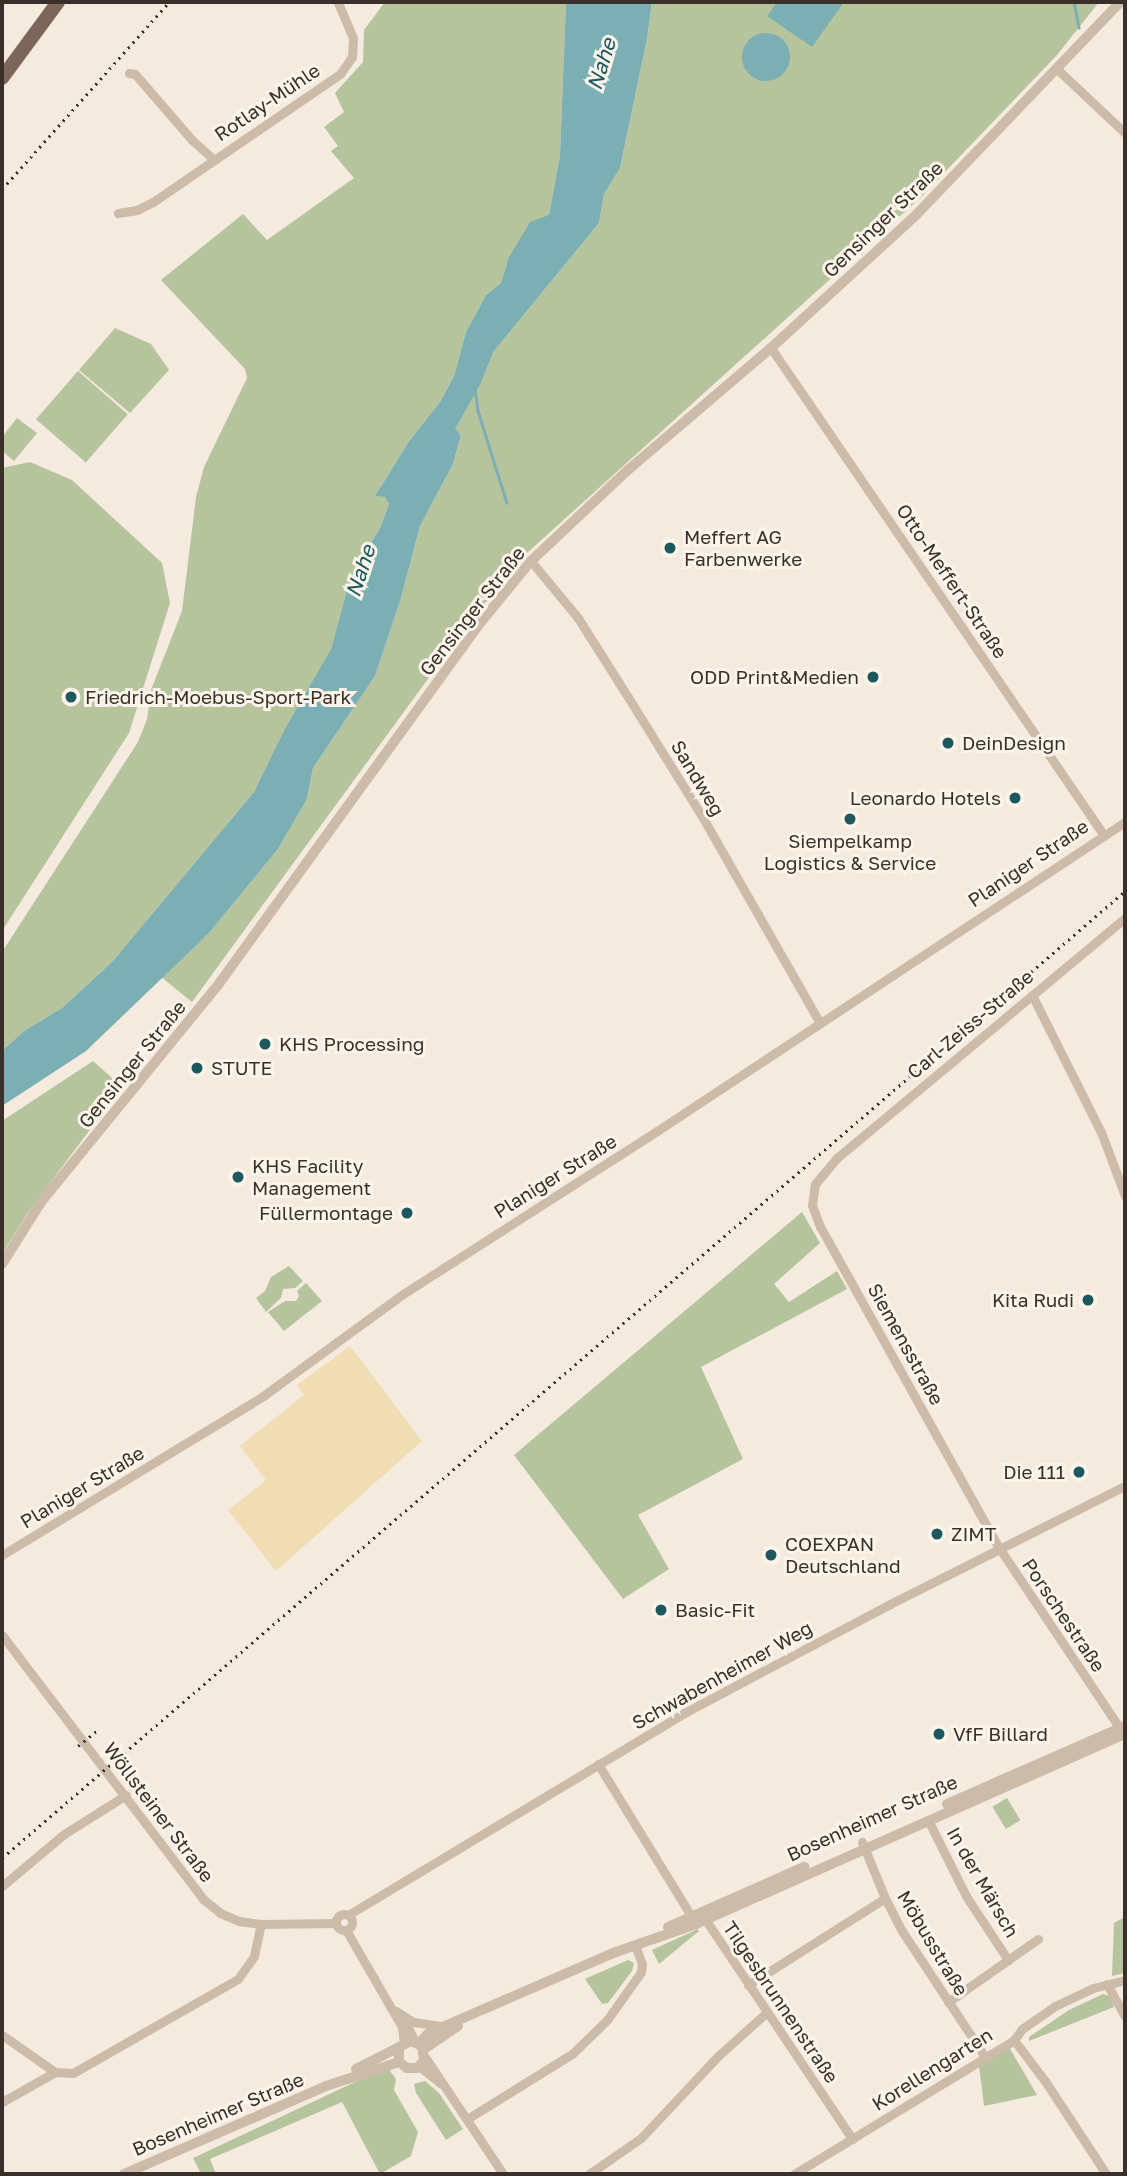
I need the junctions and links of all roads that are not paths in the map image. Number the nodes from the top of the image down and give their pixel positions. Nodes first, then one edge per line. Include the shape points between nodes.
1 (58, 2) edge
2 (338, 2) edge
3 (1119, 2) edge
4 (1057, 69) junction
5 (129, 73) dead end
6 (2, 78) edge
7 (1125, 133) edge
8 (213, 159) junction
9 (118, 213) dead end
10 (771, 348) junction
11 (531, 561) junction
12 (1125, 822) edge
13 (1103, 834) junction
14 (1125, 918) edge
15 (1032, 995) junction
16 (820, 1023) junction
17 (838, 1157) joint
18 (1125, 1196) edge
19 (2, 1264) edge
20 (1125, 1486) edge
21 (999, 1548) junction
22 (2, 1555) edge
23 (2, 1635) edge
24 (1124, 1731) edge
25 (598, 1763) junction
26 (126, 1795) junction
27 (928, 1820) junction
28 (863, 1845) junction
29 (2, 1886) edge
30 (885, 1898) junction
31 (348, 1915) junction
32 (697, 1920) junction
33 (336, 1923) junction
34 (261, 1924) junction
35 (346, 1930) junction
36 (1038, 1938) dead end
37 (635, 1945) junction
38 (1008, 1960) junction
39 (1125, 1980) edge
40 (1107, 1984) junction
41 (748, 1985) junction
42 (948, 2003) junction
43 (393, 2008) junction
44 (488, 2010) junction
45 (766, 2013) junction
46 (401, 2016) junction
47 (1125, 2016) edge
48 (447, 2025) junction
49 (2, 2035) edge
50 (1014, 2040) junction
51 (415, 2050) junction
52 (985, 2057) junction
53 (400, 2062) junction
54 (55, 2072) junction
55 (326, 2087) junction
56 (2, 2102) edge
57 (467, 2119) junction
58 (852, 2139) junction
59 (124, 2174) edge
60 (503, 2174) edge
61 (589, 2174) edge
62 (794, 2174) edge
63 (1106, 2174) edge

1 - 6 main road
2 - 8 street, Rotlay-Mühle via 353,38 348,65
3 - 4 street, Gensinger Straße
4 - 7 street
4 - 10 street, Gensinger Straße via 917,214
5 - 8 street, Rotlay-Mühle via 135,74
8 - 9 street via 202,171 137,210
10 - 11 street, Gensinger Straße via 628,470
10 - 13 street, Otto-Meffert-Straße
11 - 16 street, Sandweg via 578,618 628,697
11 - 19 street, Gensinger Straße via 466,642 218,985 41,1202
12 - 13 street, Planiger Straße
13 - 16 street, Planiger Straße
14 - 15 street, Carl-Zeiss-Straße
15 - 17 street, Carl-Zeiss-Straße
15 - 18 street via 1101,1132
16 - 22 street, Planiger Straße via 403,1294 263,1396
17 - 21 street, Siemensstraße via 815,1184 814,1213
20 - 21 street, Schwabenheimer Weg
21 - 24 street, Porschestraße
21 - 25 street, Schwabenheimer Weg
23 - 26 street, Wöllsteiner Straße
24 - 27 street, Bosenheimer Straße
24 - 28 street, Bosenheimer Straße
25 - 31 street, Schwabenheimer Weg
25 - 32 street, Tilgesbrunnenstraße
26 - 29 street via 64,1834
26 - 34 street, Wöllsteiner Straße via 203,1899 220,1913
27 - 28 street, Bosenheimer Straße
27 - 38 street, In der Märsch via 966,1896
28 - 30 street, Möbusstraße
28 - 32 street, Bosenheimer Straße
30 - 41 street
30 - 42 street, Möbusstraße
31 - 33 street via 338,1916
31 - 35 street via 352,1922
32 - 37 street, Bosenheimer Straße
32 - 41 street, Tilgesbrunnenstraße
33 - 34 street, Wöllsteiner Straße
33 - 35 street
34 - 54 street via 254,1956 238,1979 72,2073
35 - 43 street
36 - 38 street, In der Märsch
37 - 44 street, Bosenheimer Straße
37 - 57 street via 641,1972 607,2020 572,2054
38 - 42 street, In der Märsch
39 - 40 street, Korellengarten
40 - 47 street
40 - 50 street, Korellengarten via 1055,2006
41 - 45 street, Tilgesbrunnenstraße
42 - 52 street, Möbusstraße
43 - 46 street
43 - 51 street
44 - 48 street, Bosenheimer Straße
44 - 51 street, Bosenheimer Straße
45 - 58 street, Tilgesbrunnenstraße
45 - 61 street via 718,2056 641,2138
46 - 48 street via 427,2026
46 - 51 street
48 - 51 street, Bosenheimer Straße via 428,2034
49 - 54 street
50 - 52 street, Korellengarten
50 - 63 street
51 - 53 street
51 - 53 street via 407,2068
51 - 55 street, Bosenheimer Straße via 375,2059
51 - 57 street
52 - 58 street, Korellengarten
53 - 55 street, Bosenheimer Straße
54 - 56 street
55 - 59 street, Bosenheimer Straße
57 - 60 street
58 - 62 street, Korellengarten

